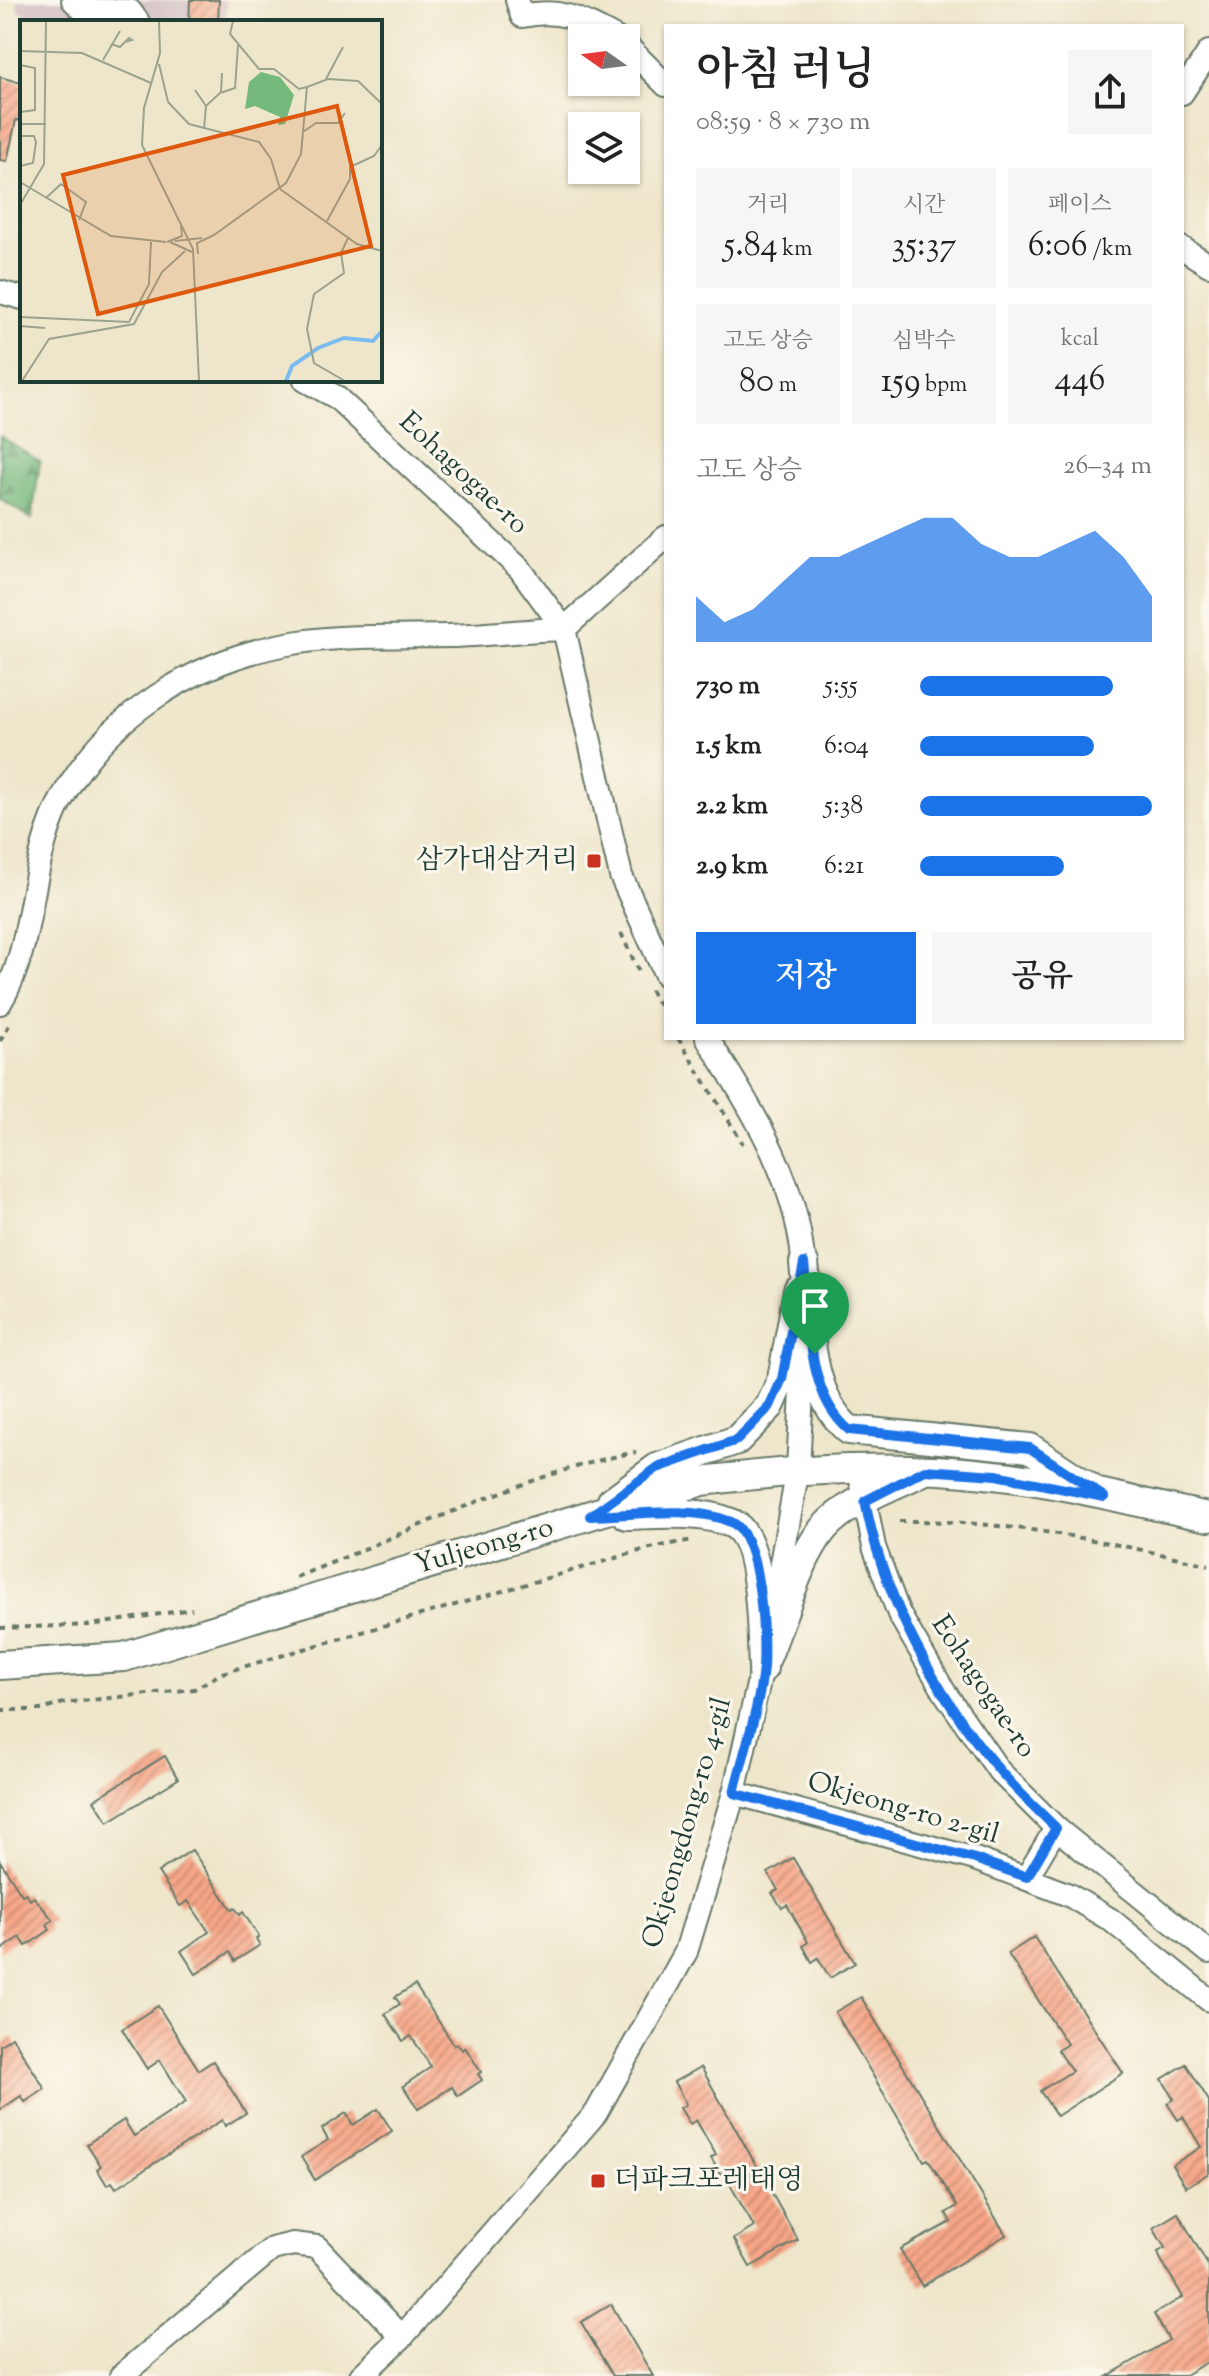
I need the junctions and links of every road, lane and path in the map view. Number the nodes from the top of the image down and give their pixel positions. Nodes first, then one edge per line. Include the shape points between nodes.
1 (73, 0) edge
2 (517, 0) edge
3 (137, 20) edge
4 (590, 24) edge
5 (1209, 52) edge
6 (640, 59) edge
7 (664, 83) edge
8 (1184, 90) edge
9 (1184, 249) edge
10 (1209, 265) edge
11 (0, 292) edge
12 (20, 297) edge
13 (309, 382) edge
14 (664, 539) edge
15 (564, 629) junction
16 (664, 971) edge
17 (6, 1010) edge
18 (679, 1040) edge
19 (708, 1040) edge
20 (0, 1041) edge
21 (749, 1156) dead end
22 (804, 1263) junction
23 (650, 1449) dead end
24 (798, 1469) junction
25 (859, 1469) junction
26 (925, 1470) junction
27 (1104, 1497) junction
28 (865, 1501) junction
29 (590, 1516) junction
30 (1209, 1517) edge
31 (899, 1521) dead end
32 (699, 1539) dead end
33 (1209, 1565) edge
34 (282, 1582) dead end
35 (197, 1609) dead end
36 (0, 1628) edge
37 (0, 1665) edge
38 (763, 1668) junction
39 (0, 1710) edge
40 (734, 1793) junction
41 (1056, 1828) junction
42 (1027, 1877) junction
43 (1209, 1952) edge
44 (1209, 2000) edge
45 (402, 2337) junction
46 (121, 2376) edge
47 (361, 2376) edge

1 - 3 street via 83,10 130,11
2 - 4 street via 522,16 547,10
5 - 8 street
6 - 7 street
9 - 10 street
11 - 12 street
13 - 15 street, Eohagogae-ro via 336,397 520,569
14 - 15 street
15 - 16 street, Eohagogae-ro via 621,876
15 - 17 street via 295,643 195,675 135,710 99,745 58,806 33,878
17 - 20 path
18 - 21 path
19 - 22 street via 782,1172
22 - 24 street via 804,1405
22 - 27 main road via 820,1390 835,1418 849,1430 1030,1448
22 - 29 main road via 782,1379 770,1406 737,1440 657,1468
23 - 34 path via 579,1464 496,1493
24 - 25 main road, Yuljeong-ro
24 - 29 main road, Yuljeong-ro via 702,1481
24 - 38 street, Okjeongdong-ro 4-gil
25 - 26 main road, Yuljeong-ro
25 - 28 street, Eohagogae-ro
26 - 27 main road, Yuljeong-ro via 996,1475
26 - 28 main road
27 - 30 main road, Yuljeong-ro
28 - 38 main road via 825,1527
28 - 41 street, Eohagogae-ro via 874,1547 899,1614 945,1693 999,1771
29 - 37 main road, Yuljeong-ro via 124,1657
29 - 38 main road via 665,1513 733,1523 745,1533 758,1586
31 - 33 path via 1080,1535
32 - 39 path via 650,1548 222,1673 194,1689 63,1703 42,1710
35 - 36 path via 91,1625
38 - 40 street, Okjeongdong-ro 4-gil
40 - 42 street, Okjeong-ro 2-gil
40 - 45 street, Okjeongdong-ro 4-gil via 686,1952 596,2113
41 - 42 street
41 - 43 street, Eohagogae-ro
42 - 44 street, Okjeong-ro 2-gil via 1111,1920
45 - 46 street via 317,2247 293,2244 272,2249
45 - 47 street, Okjeongdong-ro 4-gil

